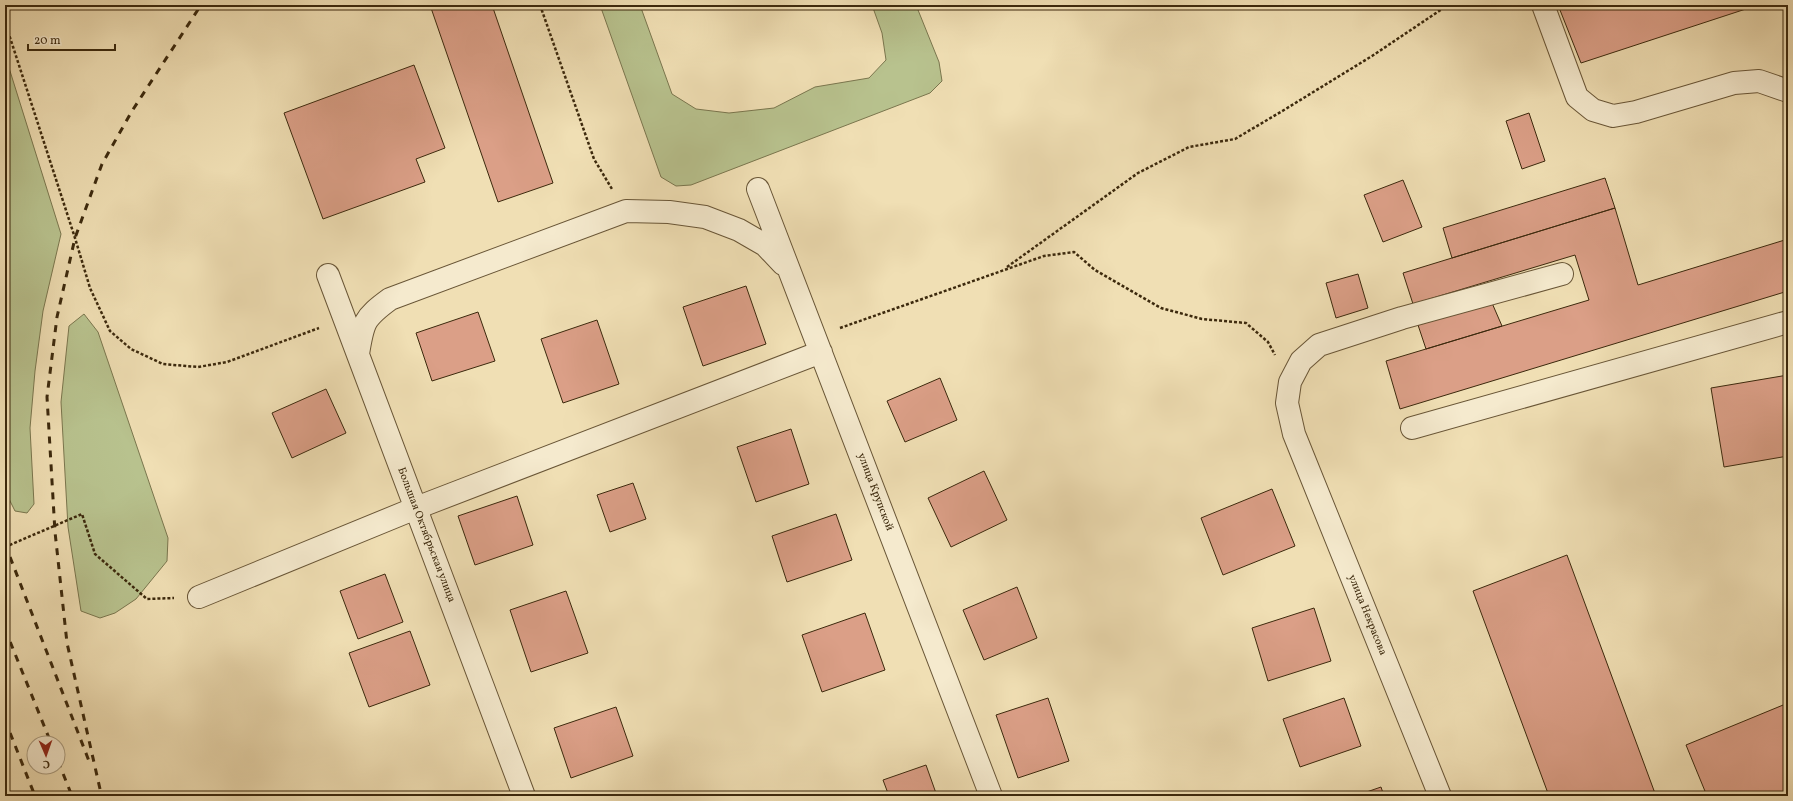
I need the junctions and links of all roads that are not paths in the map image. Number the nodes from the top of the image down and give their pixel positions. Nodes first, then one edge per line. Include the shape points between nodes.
1 (1543, 5) edge
2 (1788, 91) edge
3 (758, 189) dead end
4 (790, 273) junction
5 (1562, 274) dead end
6 (328, 275) dead end
7 (1788, 322) edge
8 (818, 344) junction
9 (358, 356) junction
10 (1412, 428) dead end
11 (416, 508) junction
12 (199, 597) road end
13 (524, 796) edge
14 (991, 796) edge
15 (1440, 796) edge

1 - 2 street via 1577,97 1593,110 1613,116 1636,112 1734,84 1759,81
3 - 4 street, улица Крупской
4 - 8 street, улица Крупской
4 - 9 street via 765,245 739,230 705,217 669,212 626,211 390,299 371,313 362,330
5 - 15 street, улица Некрасова via 1402,318 1319,345 1301,361 1290,382 1287,403 1294,434
6 - 9 street, Большая Октябрьская улица
7 - 10 street
8 - 11 street
8 - 14 street, улица Крупской
9 - 11 street, Большая Октябрьская улица
11 - 12 street
11 - 13 street, Большая Октябрьская улица

